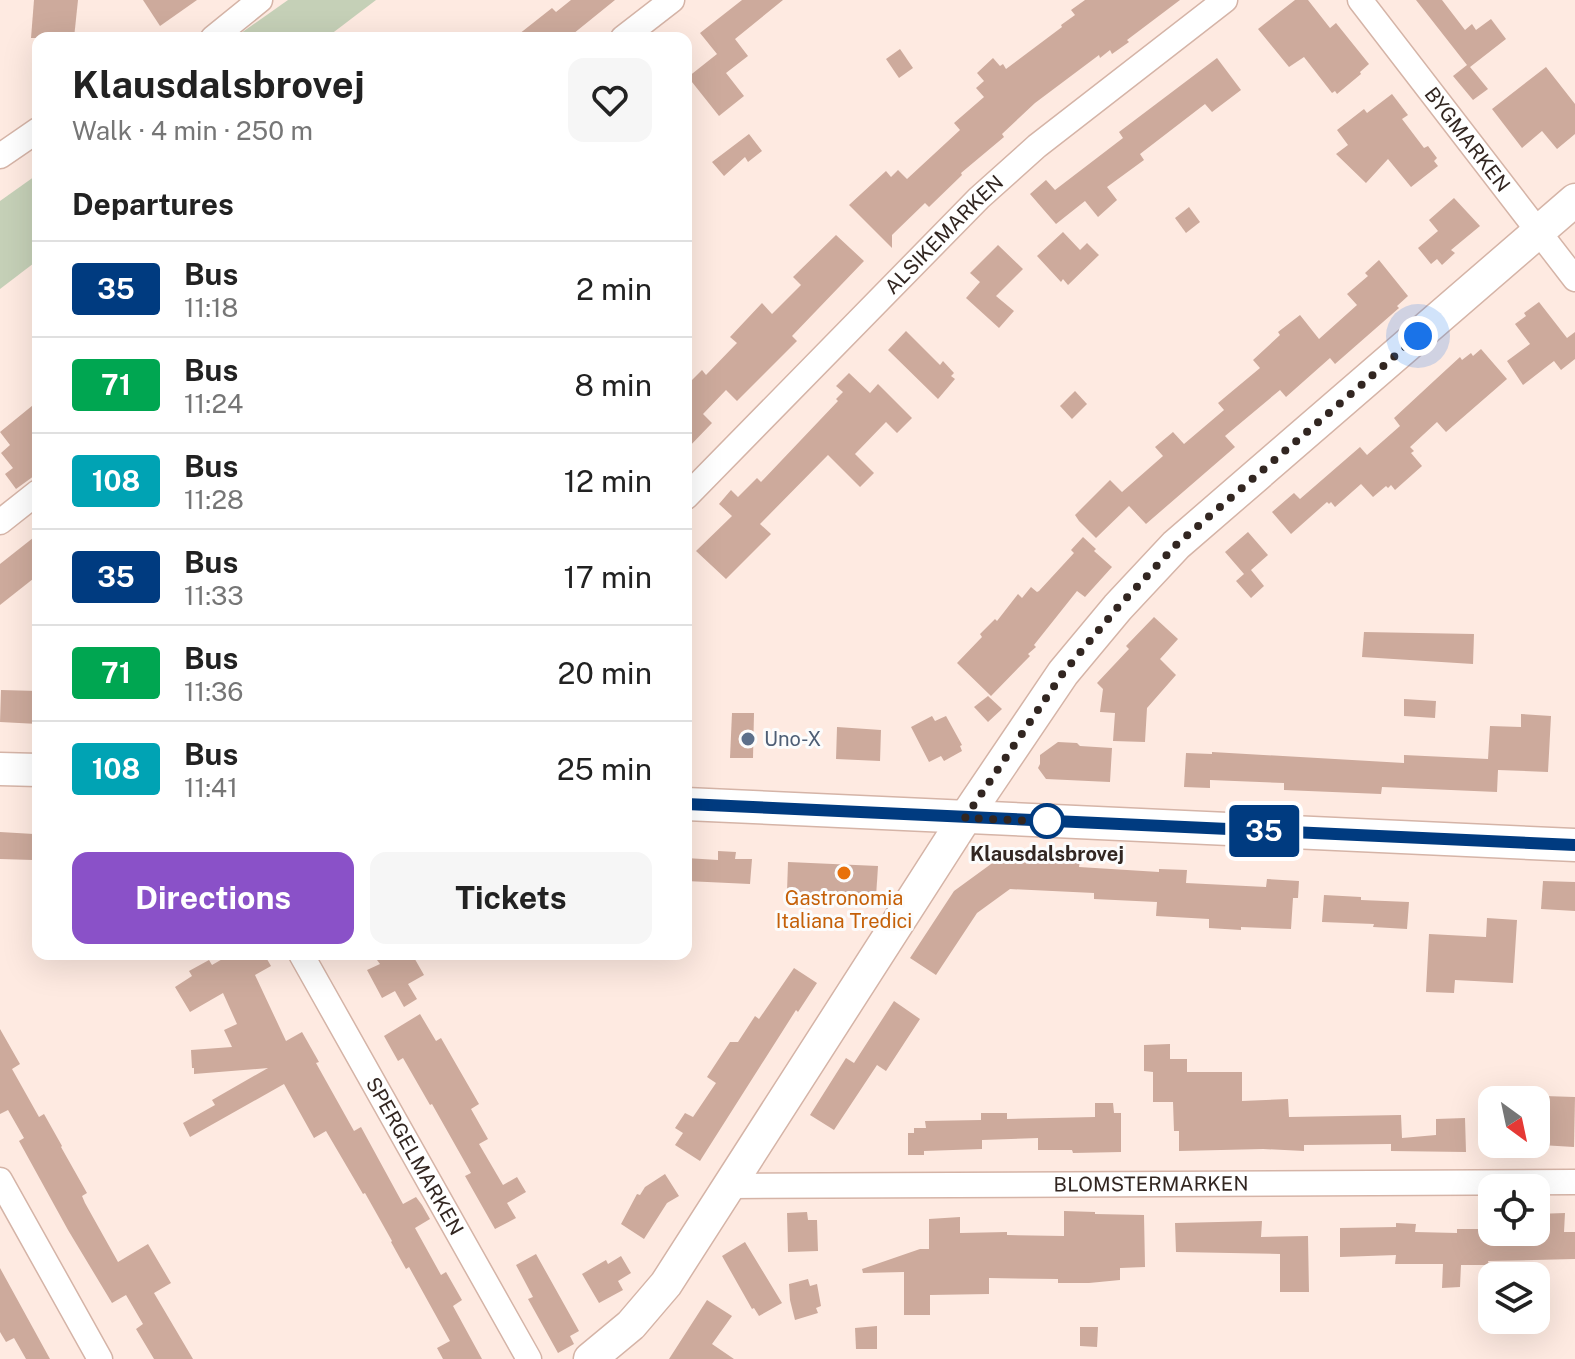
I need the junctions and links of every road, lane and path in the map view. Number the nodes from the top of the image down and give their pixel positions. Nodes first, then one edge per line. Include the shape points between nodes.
1 (260, 0) edge
2 (672, 0) edge
3 (1225, 0) edge
4 (1360, 0) edge
5 (220, 32) edge
6 (631, 32) edge
7 (32, 134) edge
8 (0, 156) edge
9 (1575, 200) edge
10 (1539, 232) junction
11 (1575, 279) edge
12 (692, 491) edge
13 (32, 497) edge
14 (0, 522) edge
15 (0, 769) edge
16 (32, 770) edge
17 (692, 804) edge
18 (965, 818) junction
19 (1575, 845) edge
20 (304, 960) edge
21 (0, 1180) edge
22 (1575, 1182) edge
23 (729, 1186) junction
24 (100, 1359) edge
25 (529, 1359) edge
26 (590, 1359) edge

1 - 5 street
2 - 6 street
3 - 12 street, ALSIKEMARKEN via 1037,146 979,198
4 - 10 street, BYGMARKEN
7 - 8 street
9 - 10 street
10 - 11 street, BYGMARKEN
10 - 18 street via 1176,545 1063,673
13 - 14 street
15 - 16 street
17 - 18 street
18 - 19 street
18 - 23 street
20 - 25 street, SPERGELMARKEN
21 - 24 street
22 - 23 street, BLOMSTERMARKEN
23 - 26 street via 666,1284 631,1325

